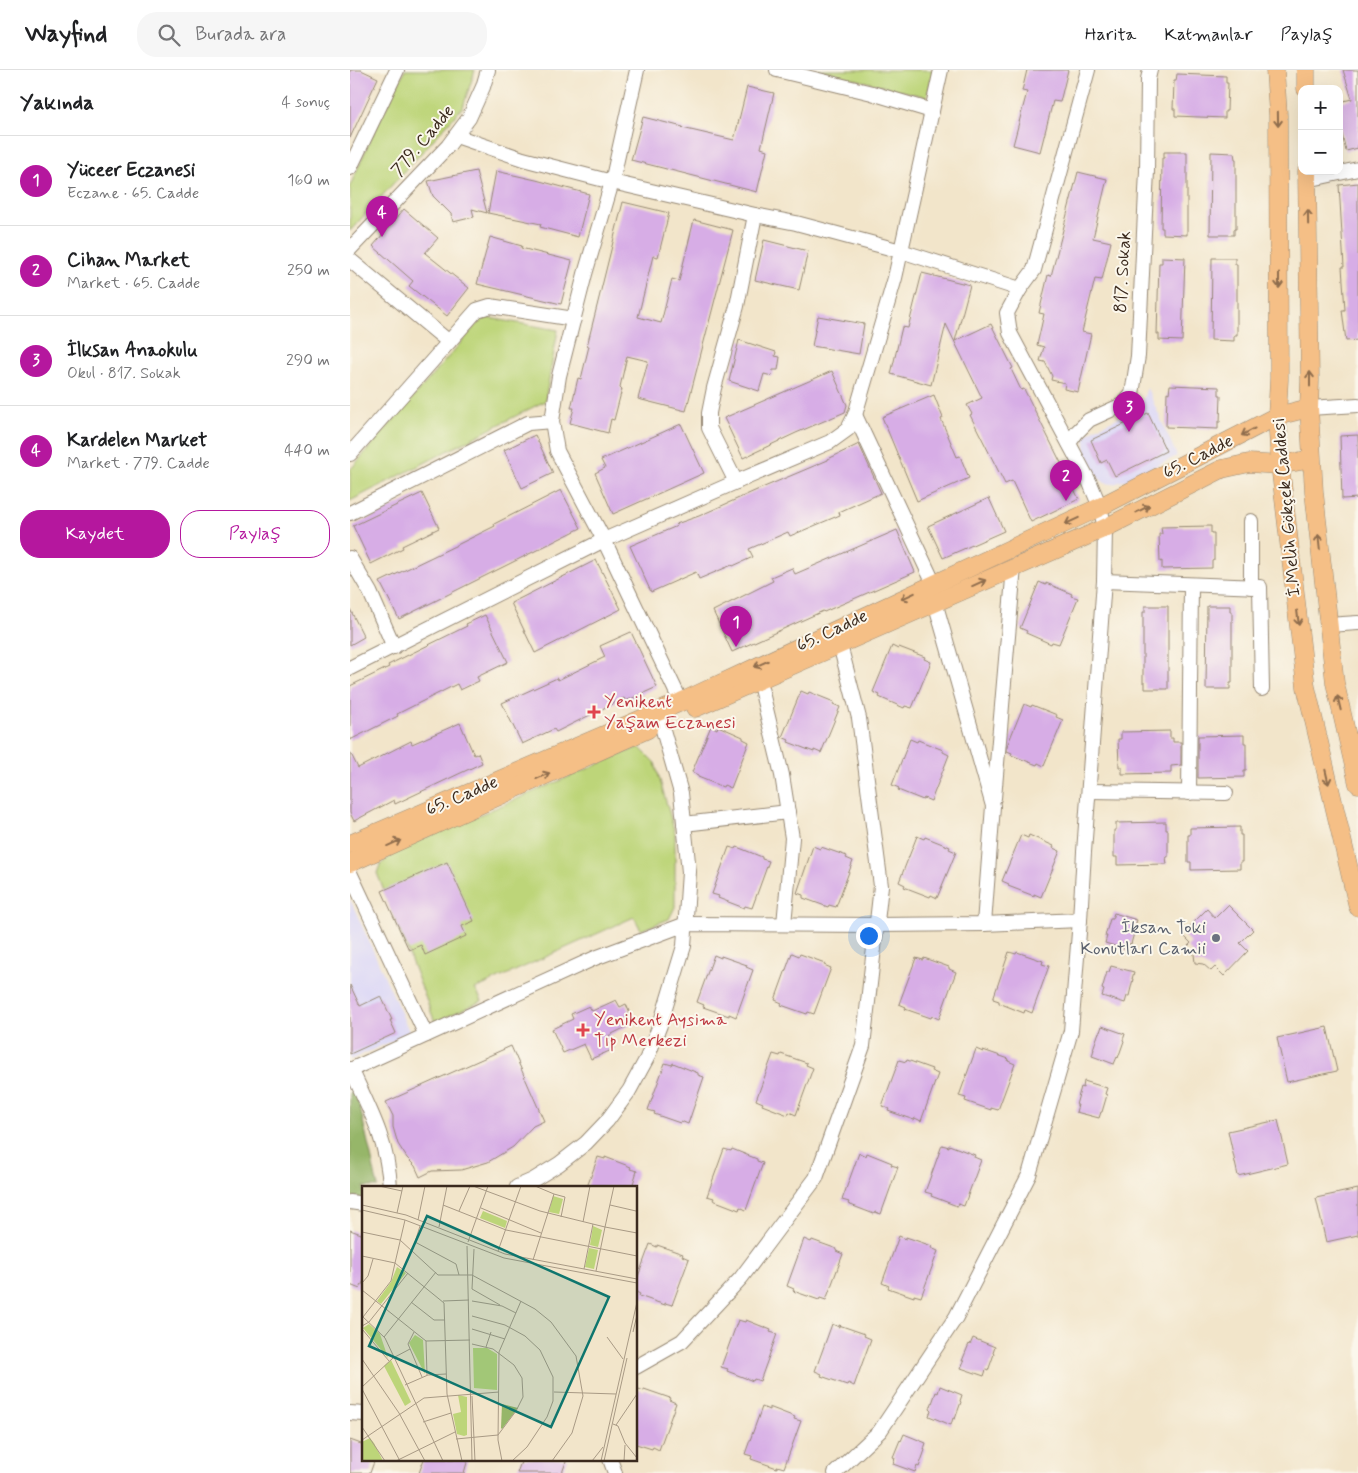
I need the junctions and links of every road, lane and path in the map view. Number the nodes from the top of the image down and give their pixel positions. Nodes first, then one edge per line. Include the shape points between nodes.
1 (397, 70) edge
2 (488, 70) edge
3 (637, 70) edge
4 (777, 70) edge
5 (941, 70) edge
6 (1088, 70) edge
7 (1150, 70) edge
8 (1275, 70) edge
9 (1306, 70) edge
10 (795, 72) edge
11 (1306, 85) edge
12 (932, 111) junction
13 (456, 136) junction
14 (350, 168) edge
15 (1358, 169) edge
16 (1307, 176) edge
17 (612, 182) junction
18 (755, 215) junction
19 (350, 249) edge
20 (901, 251) junction
21 (350, 260) edge
22 (1020, 290) junction
23 (574, 319) junction
24 (449, 342) junction
25 (1358, 405) edge
26 (1309, 408) junction
27 (855, 415) junction
28 (1277, 416) junction
29 (552, 421) junction
30 (1069, 443) junction
31 (350, 454) edge
32 (1311, 459) junction
33 (1280, 465) junction
34 (736, 482) junction
35 (1100, 507) junction
36 (350, 514) edge
37 (1251, 521) dead end
38 (1105, 528) junction
39 (604, 540) junction
40 (350, 558) edge
41 (1014, 567) junction
42 (1104, 581) junction
43 (934, 584) junction
44 (1191, 584) junction
45 (1251, 587) junction
46 (935, 602) junction
47 (1358, 623) edge
48 (1328, 625) junction
49 (840, 645) junction
50 (394, 647) junction
51 (350, 668) edge
52 (759, 680) junction
53 (1262, 689) dead end
54 (681, 702) junction
55 (661, 723) junction
56 (1358, 784) edge
57 (1089, 791) junction
58 (1189, 793) junction
59 (1226, 793) dead end
60 (994, 806) junction
61 (788, 812) junction
62 (684, 824) junction
63 (350, 844) edge
64 (350, 863) edge
65 (350, 873) edge
66 (1355, 881) edge
67 (1358, 907) edge
68 (1080, 920) junction
69 (686, 924) junction
70 (784, 924) junction
71 (984, 924) junction
72 (876, 925) junction
73 (426, 1035) junction
74 (350, 1069) edge
75 (390, 1186) edge
76 (519, 1186) edge
77 (638, 1366) edge
78 (610, 1460) edge
79 (615, 1473) edge
80 (835, 1473) edge

1 - 14 street
2 - 13 street, 779. Cadde via 469,118
3 - 17 street
4 - 10 street
5 - 12 street
6 - 22 street via 1034,270
7 - 30 street, 817. Sokak via 1138,356 1132,394 1124,404 1089,420
8 -> 28 main road, İ.Melih Gökçek Caddesi via 1280,379
9 - 11 main road
10 - 12 street
12 - 20 street
13 - 17 street via 523,159
13 - 19 street, 779. Cadde
15 - 16 street
26 -> 16 main road, İ.Melih Gökçek Caddesi
17 - 18 street
17 - 23 street
18 - 20 street
18 - 34 street via 737,306 709,413 709,428
20 - 22 street
20 - 27 street
21 - 24 street
22 - 30 street via 1007,313 1010,333
23 - 24 street via 490,306 477,310
23 - 29 street
24 - 31 street
25 - 26 street
26 - 28 main road, 65. Cadde
26 - 32 main road, İ.Melih Gökçek Caddesi
27 - 34 street via 848,430 830,442
27 - 43 street
28 - 33 main road, İ.Melih Gökçek Caddesi
28 -> 35 main road, 65. Cadde
29 - 36 street via 528,423
29 - 39 street via 557,451
30 - 35 street
32 - 33 main road, 65. Cadde
48 -> 32 main road, İ.Melih Gökçek Caddesi
38 -> 33 main road, 65. Cadde via 1222,469 1249,463
33 -> 66 main road, İ.Melih Gökçek Caddesi via 1306,687
34 - 39 street
35 - 38 street
35 -> 43 main road, 65. Cadde
37 - 45 street
38 - 41 main road, 65. Cadde
38 - 42 street
39 - 50 street
39 - 54 street
40 - 50 street via 370,592
46 -> 41 main road, 65. Cadde
41 - 60 street
42 - 44 street
42 - 57 street
43 -> 54 main road, 65. Cadde
44 - 45 street
44 - 58 street
45 - 53 street via 1260,587
46 - 49 main road, 65. Cadde
46 - 60 street
47 - 48 street
56 -> 48 main road, İ.Melih Gökçek Caddesi via 1335,683
49 - 52 main road, 65. Cadde
49 - 72 street via 861,728 881,886
50 - 51 street
52 - 55 main road, 65. Cadde
52 - 61 street
54 - 63 main road, 65. Cadde
55 - 62 street via 681,793
64 -> 55 main road, 65. Cadde
57 - 58 street
57 - 68 street
58 - 59 street
60 - 71 street
61 - 62 street
61 - 70 street via 792,838
62 - 69 street via 689,872
65 - 73 street
66 - 67 main road, İ.Melih Gökçek Caddesi
68 - 71 street
68 - 80 street via 1071,1031 1029,1175 956,1316 880,1431
69 - 70 street
69 - 73 street via 595,958
69 - 76 street via 684,946 660,1025 629,1091 586,1143 559,1164
70 - 72 street
71 - 72 street
72 - 77 street via 863,1046 816,1178 741,1278 682,1341
73 - 74 street
74 - 75 street via 380,1132
78 - 79 street

